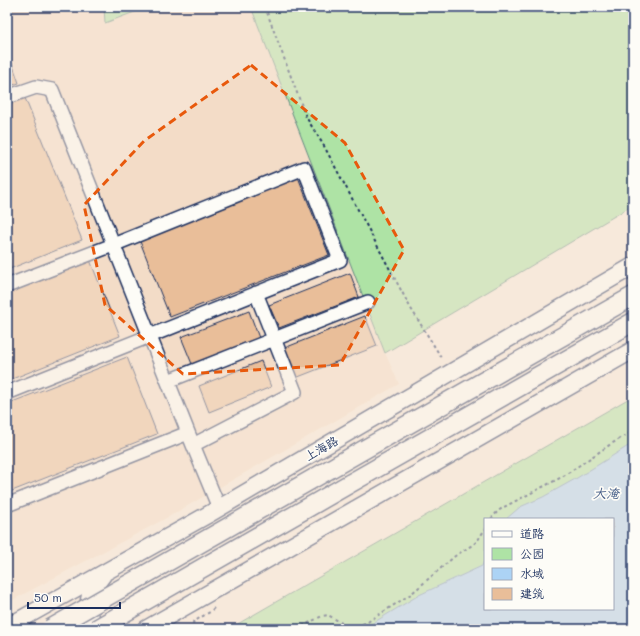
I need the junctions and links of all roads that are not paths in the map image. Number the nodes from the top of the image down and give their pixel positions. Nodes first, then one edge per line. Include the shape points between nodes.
1 (7, 96) edge
2 (113, 245) junction
3 (633, 266) edge
4 (7, 286) edge
5 (256, 293) junction
6 (633, 296) edge
7 (368, 302) dead end
8 (633, 322) edge
9 (150, 336) junction
10 (274, 339) junction
11 (633, 350) edge
12 (168, 381) junction
13 (7, 393) edge
14 (188, 432) junction
15 (193, 445) junction
16 (7, 505) edge
17 (219, 508) junction
18 (105, 572) junction
19 (7, 627) edge
20 (50, 629) edge
21 (96, 629) edge
22 (101, 629) edge
23 (146, 629) edge

1 - 2 lane via 36,86 52,90
2 - 4 lane
2 - 5 lane via 304,168 340,260
2 - 9 lane
3 - 17 main road, 上海路
5 - 9 lane
5 - 10 lane
6 - 20 highway, 上海路, bridge
7 - 10 lane
8 - 21 highway, bridge
9 - 12 lane
9 - 13 lane
10 - 12 lane
10 - 15 lane via 296,392
11 - 23 main road
12 - 14 lane
14 - 15 lane
14 - 16 lane
15 - 17 lane
17 - 18 main road, 上海路
18 - 19 main road, 上海路
18 - 22 main road via 91,591 89,600 91,620

